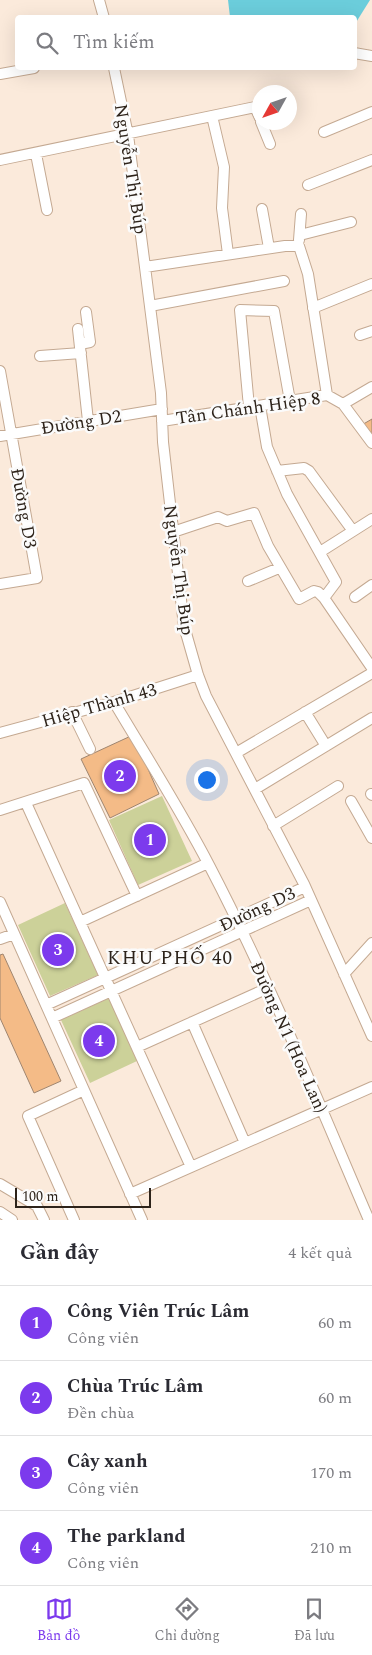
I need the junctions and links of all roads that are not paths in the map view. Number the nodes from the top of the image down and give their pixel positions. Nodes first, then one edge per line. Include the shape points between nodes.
1 (99, 0) edge
2 (103, 15) edge
3 (357, 53) edge
4 (371, 53) edge
5 (23, 70) edge
6 (114, 70) edge
7 (0, 74) edge
8 (252, 108) edge
9 (372, 112) edge
10 (212, 116) junction
11 (264, 130) edge
12 (324, 132) dead end
13 (128, 135) junction
14 (270, 144) dead end
15 (36, 154) junction
16 (0, 160) edge
17 (372, 160) edge
18 (308, 185) dead end
19 (48, 210) dead end
20 (262, 210) dead end
21 (301, 214) dead end
22 (351, 222) dead end
23 (300, 235) junction
24 (299, 246) junction
25 (269, 248) junction
26 (228, 254) junction
27 (145, 267) junction
28 (284, 281) dead end
29 (372, 284) edge
30 (150, 306) junction
31 (313, 308) junction
32 (86, 312) dead end
33 (78, 330) dead end
34 (372, 331) edge
35 (360, 336) dead end
36 (80, 348) junction
37 (40, 356) dead end
38 (0, 372) edge
39 (372, 387) edge
40 (327, 395) junction
41 (290, 401) junction
42 (343, 404) junction
43 (260, 406) junction
44 (249, 407) junction
45 (162, 409) junction
46 (88, 421) junction
47 (162, 421) junction
48 (5, 435) edge
49 (372, 443) edge
50 (277, 471) junction
51 (372, 519) edge
52 (353, 531) junction
53 (173, 532) junction
54 (320, 552) junction
55 (279, 568) junction
56 (248, 581) dead end
57 (0, 584) edge
58 (372, 585) edge
59 (355, 597) dead end
60 (324, 598) junction
61 (372, 668) edge
62 (372, 673) edge
63 (198, 675) junction
64 (114, 702) junction
65 (72, 712) junction
66 (305, 712) junction
67 (372, 718) edge
68 (0, 733) edge
69 (326, 746) junction
70 (90, 748) dead end
71 (236, 753) junction
72 (338, 786) dead end
73 (254, 789) junction
74 (351, 801) dead end
75 (26, 802) junction
76 (0, 810) edge
77 (273, 826) junction
78 (372, 838) edge
79 (208, 863) junction
80 (305, 887) junction
81 (137, 896) junction
82 (310, 900) junction
83 (0, 902) edge
84 (236, 919) junction
85 (80, 922) junction
86 (242, 931) junction
87 (14, 934) junction
88 (0, 939) edge
89 (372, 943) edge
90 (344, 974) junction
91 (105, 978) junction
92 (268, 988) junction
93 (111, 991) junction
94 (46, 1005) junction
95 (52, 1018) junction
96 (192, 1022) junction
97 (372, 1036) edge
98 (137, 1047) junction
99 (372, 1087) edge
100 (84, 1090) junction
101 (322, 1109) junction
102 (245, 1143) junction
103 (191, 1167) junction
104 (0, 1184) edge
105 (130, 1194) junction
106 (0, 1212) edge
107 (12, 1220) edge
108 (44, 1220) edge
109 (74, 1220) edge
110 (142, 1220) edge
111 (369, 1220) edge

1 - 2 street
3 - 4 street
5 - 7 street
6 - 13 street, Nguyễn Thị Búp
8 - 10 street
9 - 12 street
10 - 13 street
10 - 26 street via 224,167 222,208
11 - 14 street
13 - 15 street
13 - 27 street, Nguyễn Thị Búp
15 - 16 street
15 - 19 street
17 - 18 street
20 - 25 street
21 - 23 street
22 - 23 street
23 - 24 street
24 - 25 street
24 - 31 street via 308,274
25 - 26 street
26 - 27 street
27 - 30 street, Nguyễn Thị Búp
28 - 30 street
29 - 31 street
30 - 45 street, Nguyễn Thị Búp
31 - 40 street
32 - 36 street via 90,342
33 - 36 street
34 - 35 street
36 - 37 street
36 - 46 street
38 - 48 street, Đường D3
39 - 42 street
40 - 41 street, Tân Chánh Hiệp 8
40 - 42 street, Tân Chánh Hiệp 8
41 - 43 street, Tân Chánh Hiệp 8
41 - 44 street via 274,312 240,310
42 - 49 street, Tân Chánh Hiệp 8
43 - 44 street, Tân Chánh Hiệp 8
43 - 50 street via 267,447
44 - 47 street, Tân Chánh Hiệp 8
45 - 46 street, Đường D2
45 - 47 street, Nguyễn Thị Búp
46 - 48 street, Đường D2
47 - 53 street, Nguyễn Thị Búp
48 - 57 street, Đường D3 via 37,578
50 - 52 street via 304,468 309,471
50 - 54 street
51 - 52 street
52 - 54 street
53 - 55 street via 218,517 230,520 254,513
53 - 63 street, Nguyễn Thị Búp via 184,626
54 - 60 street via 336,582
55 - 56 street
55 - 60 street via 299,599 314,591
58 - 59 street
60 - 61 street
62 - 66 street
63 - 64 street, Hiệp Thành 43
63 - 71 street, Nguyễn Thị Búp
64 - 65 street, Hiệp Thành 43
64 - 79 street, Đường N1 (Hoa Lan)
65 - 68 street, Hiệp Thành 43
65 - 70 street
66 - 69 street
66 - 71 street
67 - 69 street
69 - 73 street
71 - 73 street, Nguyễn Thị Búp
72 - 77 street
73 - 77 street, Nguyễn Thị Búp
74 - 78 street
75 - 76 street
75 - 81 street via 84,783
75 - 85 street
77 - 80 street, Nguyễn Thị Búp
79 - 81 street
79 - 84 street, Đường N1 (Hoa Lan)
80 - 82 street, Nguyễn Thị Búp
80 - 84 street, Đường D3
81 - 85 street
82 - 86 street, Đường D3
82 - 90 street, Nguyễn Thị Búp
83 - 87 street
84 - 86 street, Đường N1 (Hoa Lan)
84 - 91 street, Đường D3
85 - 91 street
86 - 92 street, Đường N1 (Hoa Lan)
86 - 93 street, Đường D3
87 - 88 street
87 - 94 street
89 - 90 street
90 - 97 street, Nguyễn Thị Búp
91 - 93 street
91 - 94 street, Đường D3
92 - 96 street
92 - 101 street, Đường N1 (Hoa Lan)
93 - 95 street, Đường D3
93 - 98 street
94 - 95 street
95 - 100 street
96 - 98 street
96 - 102 street
98 - 103 street
99 - 101 street
100 - 105 street
100 - 109 street via 28,1116
101 - 102 street
101 - 111 street, Đường N1 (Hoa Lan)
102 - 103 street
103 - 105 street
104 - 108 street via 38,1206
105 - 110 street
106 - 107 street

